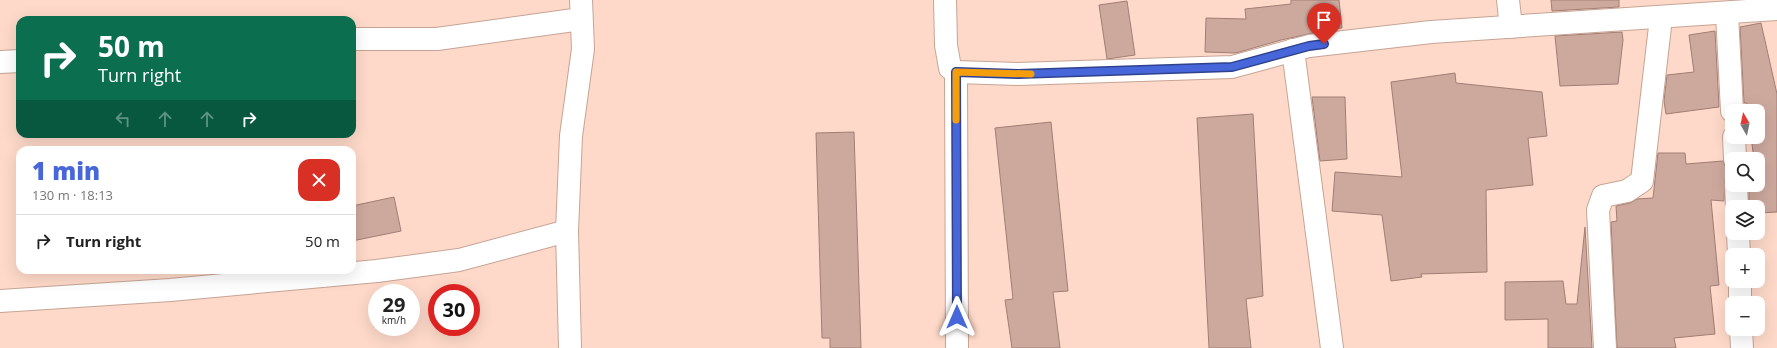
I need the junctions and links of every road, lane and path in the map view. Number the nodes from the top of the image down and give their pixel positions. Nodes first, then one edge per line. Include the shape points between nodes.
1 (945, 0) edge
2 (1508, 0) edge
3 (1763, 7) edge
4 (581, 9) edge
5 (1727, 14) junction
6 (1661, 18) junction
7 (1511, 26) junction
8 (356, 39) edge
9 (1293, 50) junction
10 (16, 61) edge
11 (0, 62) edge
12 (956, 72) junction
13 (1732, 104) edge
14 (568, 231) junction
15 (356, 273) edge
16 (344, 274) edge
17 (0, 301) edge
18 (1741, 336) edge
19 (570, 348) edge
20 (957, 348) edge
21 (1332, 348) edge
22 (1605, 348) edge
23 (1742, 348) edge

1 - 12 street via 946,45 950,68
2 - 7 street
3 - 5 street
4 - 8 street via 437,39
4 - 14 street via 582,49 571,136
5 - 6 street
5 - 13 street
6 - 7 street
6 - 22 street via 1642,181 1627,191 1603,196 1598,210
7 - 9 street via 1431,32
9 - 12 street via 1232,67 1018,74
9 - 21 street
10 - 11 street
12 - 20 street
14 - 15 street via 459,260
14 - 19 street
16 - 17 street via 170,290
18 - 23 street

